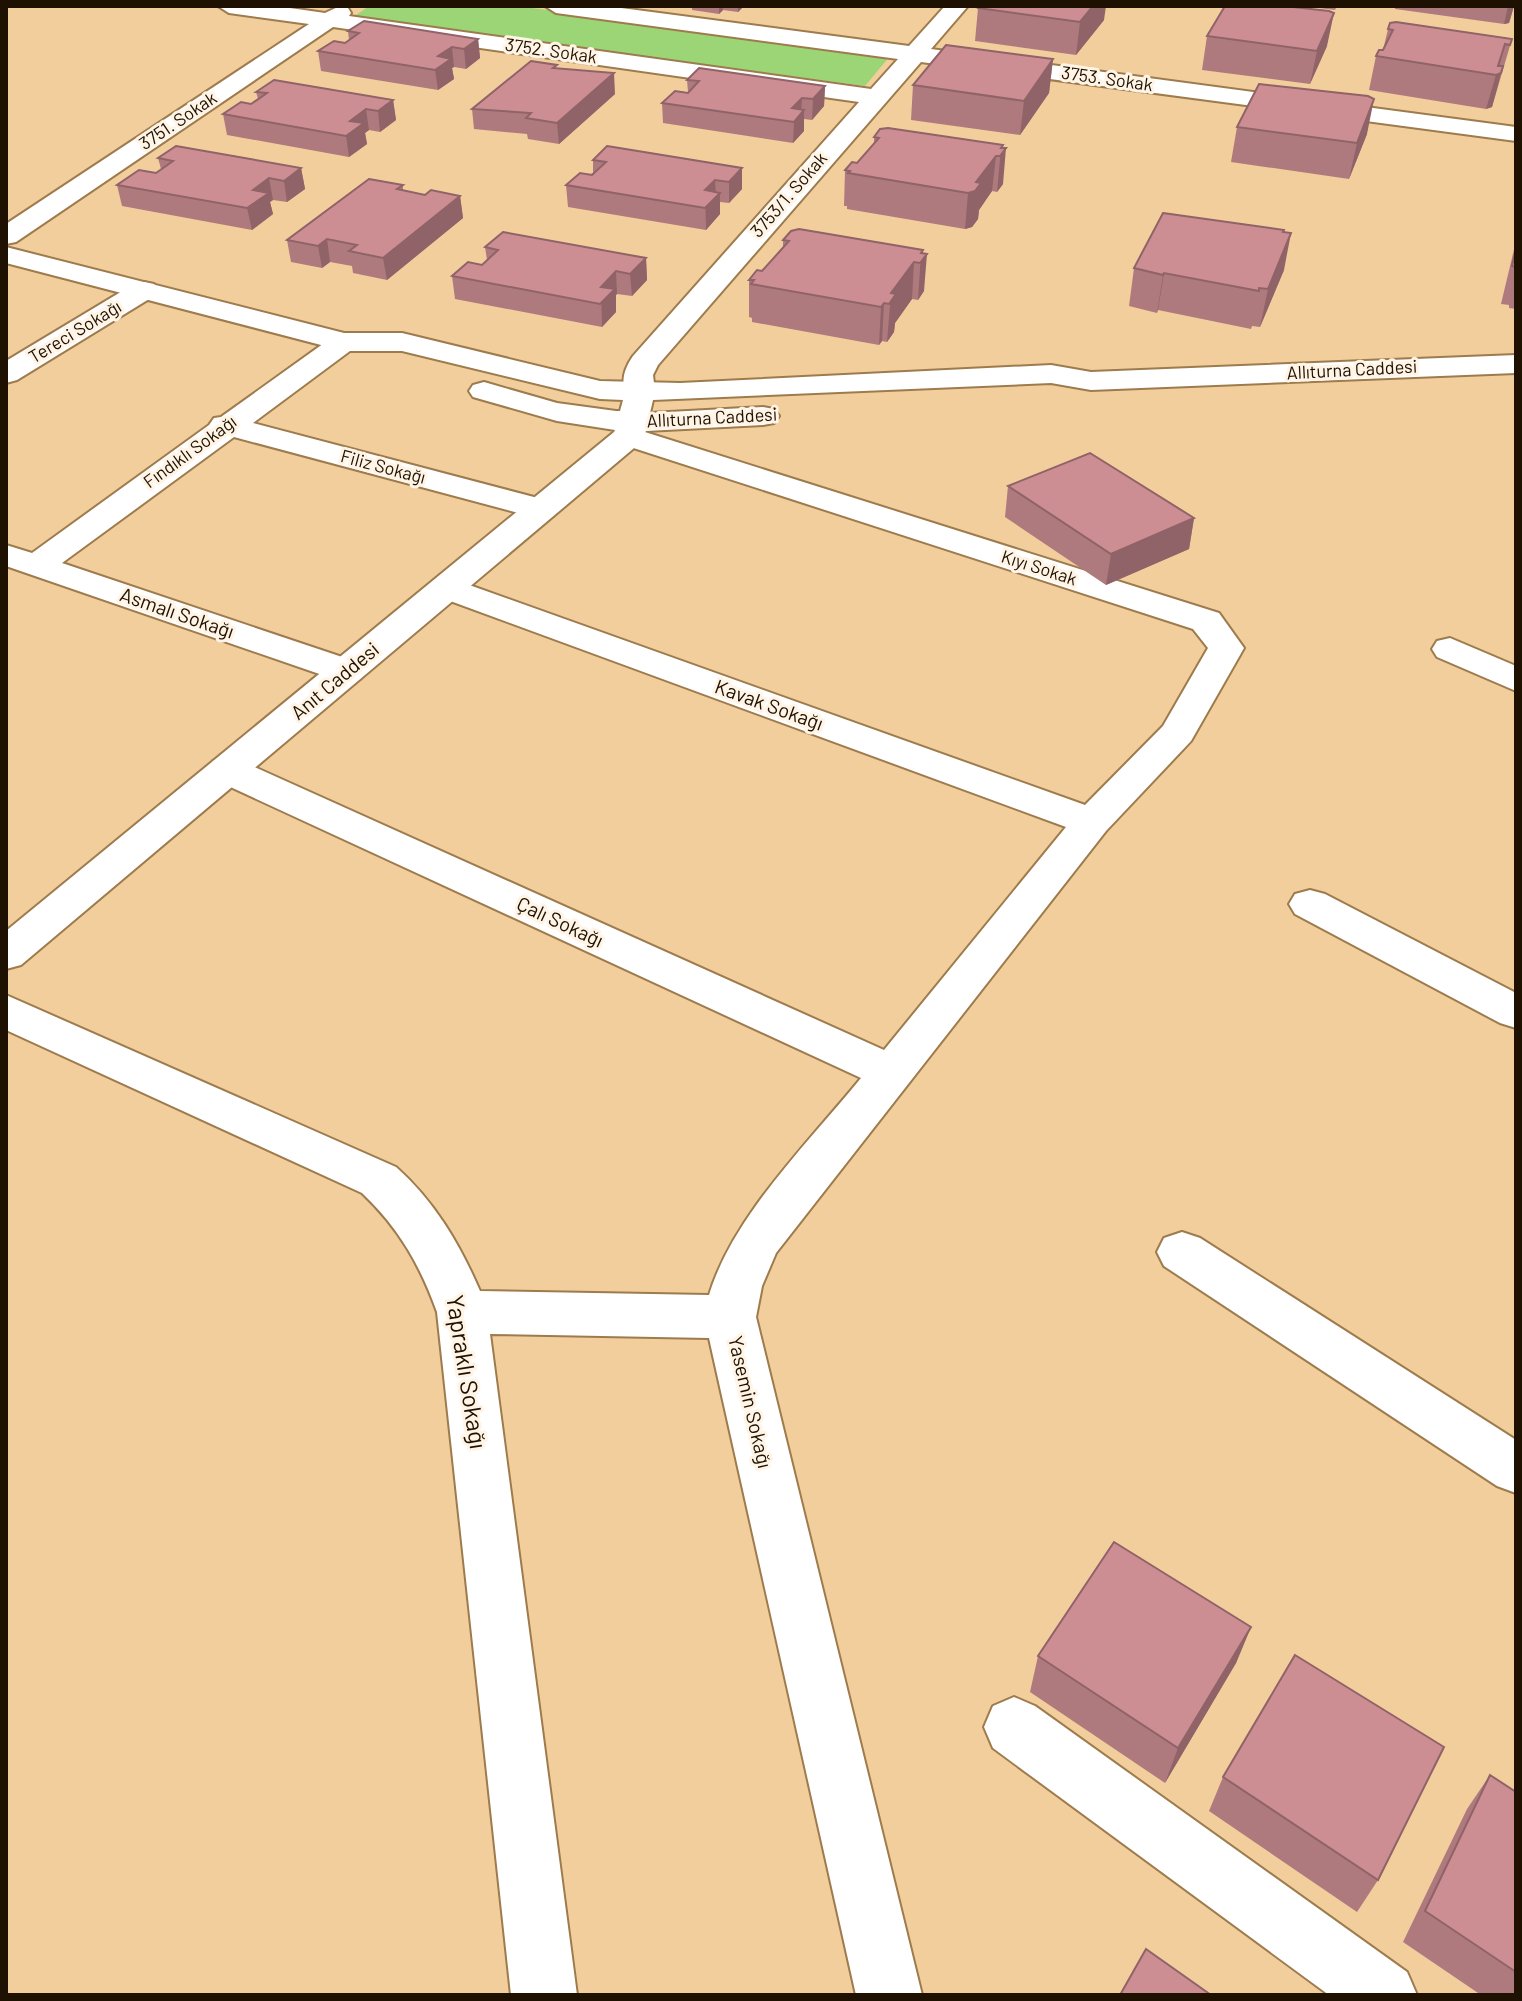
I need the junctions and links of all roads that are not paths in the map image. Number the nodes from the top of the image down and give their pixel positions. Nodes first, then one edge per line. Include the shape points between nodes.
1 (229, 6) edge
2 (556, 6) edge
3 (957, 6) edge
4 (339, 13) edge
5 (914, 53) junction
6 (874, 97) junction
7 (1516, 134) edge
8 (6, 236) edge
9 (6, 255) edge
10 (144, 290) junction
11 (344, 342) junction
12 (1516, 364) edge
13 (6, 374) edge
14 (634, 417) junction
15 (225, 425) junction
16 (541, 509) junction
17 (22, 560) edge
18 (446, 588) junction
19 (1450, 649) dead end
20 (347, 671) junction
21 (1516, 680) edge
22 (227, 770) junction
23 (1092, 822) junction
24 (1310, 904) dead end
25 (6, 954) edge
26 (6, 1011) edge
27 (1516, 1012) edge
28 (892, 1073) junction
29 (1182, 1252) dead end
30 (462, 1312) junction
31 (730, 1317) junction
32 (1516, 1469) edge
33 (1014, 1727) dead end
34 (544, 1995) edge
35 (889, 1995) edge
36 (1384, 1995) edge

1 - 4 street, 3752. Sokak
2 - 5 street, 3753. Sokak
3 - 5 street, 3753/1. Sokak
4 - 6 street, 3752. Sokak
4 - 8 street, 3751. Sokak
5 - 6 street, 3753/1. Sokak
5 - 7 street, 3753. Sokak
6 - 14 street, 3753/1. Sokak via 644,362
9 - 10 street, Allıturna Caddesi
10 - 11 street, Allıturna Caddesi
10 - 13 street, Tereci Sokağı
11 - 14 street, Allıturna Caddesi via 377,362 565,414
11 - 15 street, Fındıklı Sokağı
12 - 14 street, Allıturna Caddesi via 1091,381 1062,390 697,422
14 - 16 street, Anıt Caddesi
14 - 23 street, Kıyı Sokak via 1206,621 1226,648 1178,733
15 - 16 street, Filiz Sokağı
15 - 17 street, Fındıklı Sokağı
16 - 18 street, Anıt Caddesi
17 - 20 street, Asmalı Sokağı
18 - 20 street, Anıt Caddesi
18 - 23 street, Kavak Sokağı
19 - 21 street
20 - 22 street, Anıt Caddesi
22 - 25 street, Anıt Caddesi
22 - 28 street, Çalı Sokağı
23 - 28 street, Yasemin Sokağı
24 - 27 street
26 - 30 street, Yapraklı Sokağı via 379,1180 421,1223
28 - 31 street, Yasemin Sokağı via 759,1239 738,1281
29 - 32 street
30 - 31 street
30 - 34 street, Yapraklı Sokağı
31 - 35 street, Yasemin Sokağı
33 - 36 street

